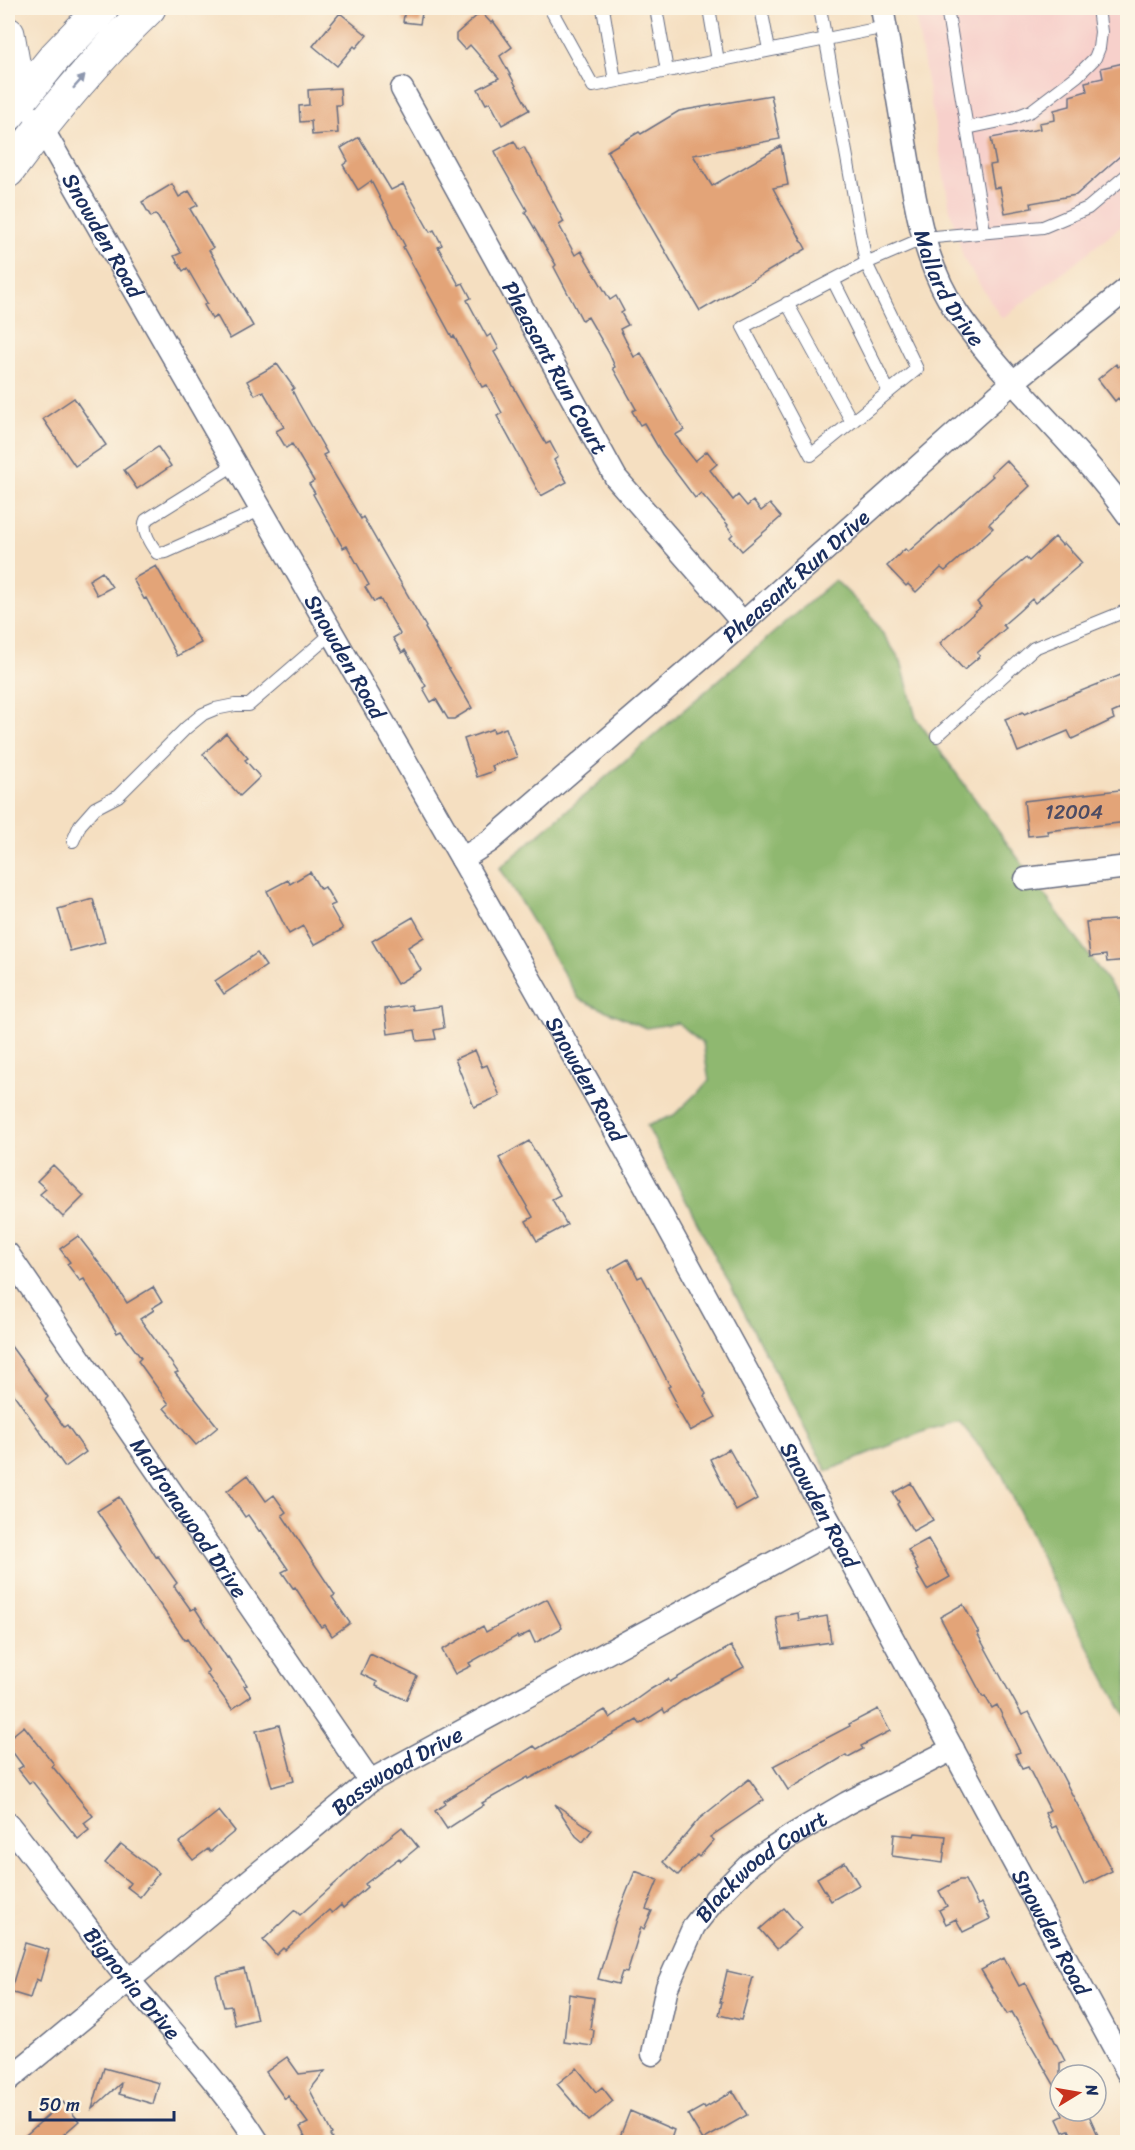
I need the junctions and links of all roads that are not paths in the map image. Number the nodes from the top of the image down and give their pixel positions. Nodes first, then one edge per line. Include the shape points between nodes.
1 (102, 8) edge
2 (149, 8) edge
3 (550, 8) edge
4 (603, 8) edge
5 (656, 8) edge
6 (709, 8) edge
7 (761, 8) edge
8 (820, 8) edge
9 (947, 8) edge
10 (1098, 8) edge
11 (884, 17) edge
12 (8, 34) edge
13 (825, 39) junction
14 (769, 50) junction
15 (718, 60) junction
16 (667, 71) junction
17 (615, 81) junction
18 (402, 89) dead end
19 (15, 105) edge
20 (40, 127) junction
21 (967, 129) junction
22 (8, 171) edge
23 (1128, 174) edge
24 (984, 231) junction
25 (924, 238) junction
26 (866, 263) junction
27 (833, 280) junction
28 (1128, 288) edge
29 (787, 303) junction
30 (1012, 383) junction
31 (889, 392) junction
32 (852, 422) junction
33 (234, 465) junction
34 (261, 510) junction
35 (1128, 515) edge
36 (1128, 610) edge
37 (743, 623) junction
38 (331, 634) junction
39 (937, 736) dead end
40 (72, 841) dead end
41 (462, 859) junction
42 (1128, 867) edge
43 (1026, 879) dead end
44 (8, 1254) edge
45 (834, 1530) junction
46 (953, 1749) junction
47 (370, 1781) junction
48 (8, 1824) edge
49 (128, 1979) junction
50 (1122, 2046) edge
51 (652, 2054) dead end
52 (1128, 2073) edge
53 (8, 2080) edge
54 (258, 2142) edge

1 - 19 main road
20 -> 2 main road
3 - 17 lane via 592,86
4 - 17 lane
5 - 16 lane
6 - 15 lane
7 - 14 lane
8 - 13 lane
9 - 21 lane
10 - 21 lane via 1099,48 1095,58 1077,76 1031,111
11 - 13 lane
11 - 25 street, Mallard Drive
12 - 19 main road
13 - 14 lane
13 - 26 lane
14 - 15 lane
15 - 16 lane
16 - 17 lane
18 - 37 street, Pheasant Run Court via 616,478
19 - 20 street, Snowden Road
20 - 22 main road
20 - 33 street, Snowden Road
21 - 24 lane
23 - 24 lane via 1088,208 1043,227
24 - 25 lane
25 - 26 lane
25 - 30 street, Mallard Drive via 931,263 957,313
26 - 27 lane
26 - 31 lane via 917,369
27 - 29 lane
27 - 31 lane
28 - 30 street, Pheasant Run Drive
29 - 32 lane
29 - 32 lane via 743,327 811,455
30 - 35 street, Mallard Drive
30 - 37 street, Pheasant Run Drive
31 - 32 lane
33 - 34 street, Snowden Road
33 - 34 lane via 146,520 144,528 154,549 157,553 166,552
34 - 38 street, Snowden Road
36 - 39 lane via 1034,648
37 - 41 street, Pheasant Run Drive via 490,841
38 - 40 lane via 249,705 203,714 118,796 95,808
38 - 41 street, Snowden Road
41 - 45 street, Snowden Road
42 - 43 street
44 - 47 street, Madronawood Drive
45 - 46 street, Snowden Road
45 - 47 street, Basswood Drive
46 - 50 street, Snowden Road
46 - 51 street, Blackwood Court via 791,1836 751,1863 716,1898 694,1926 668,1987
47 - 49 street, Basswood Drive
48 - 49 street, Bignonia Drive
49 - 53 street, Basswood Drive
49 - 54 street, Bignonia Drive via 217,2085
50 - 52 street, Snowden Road

